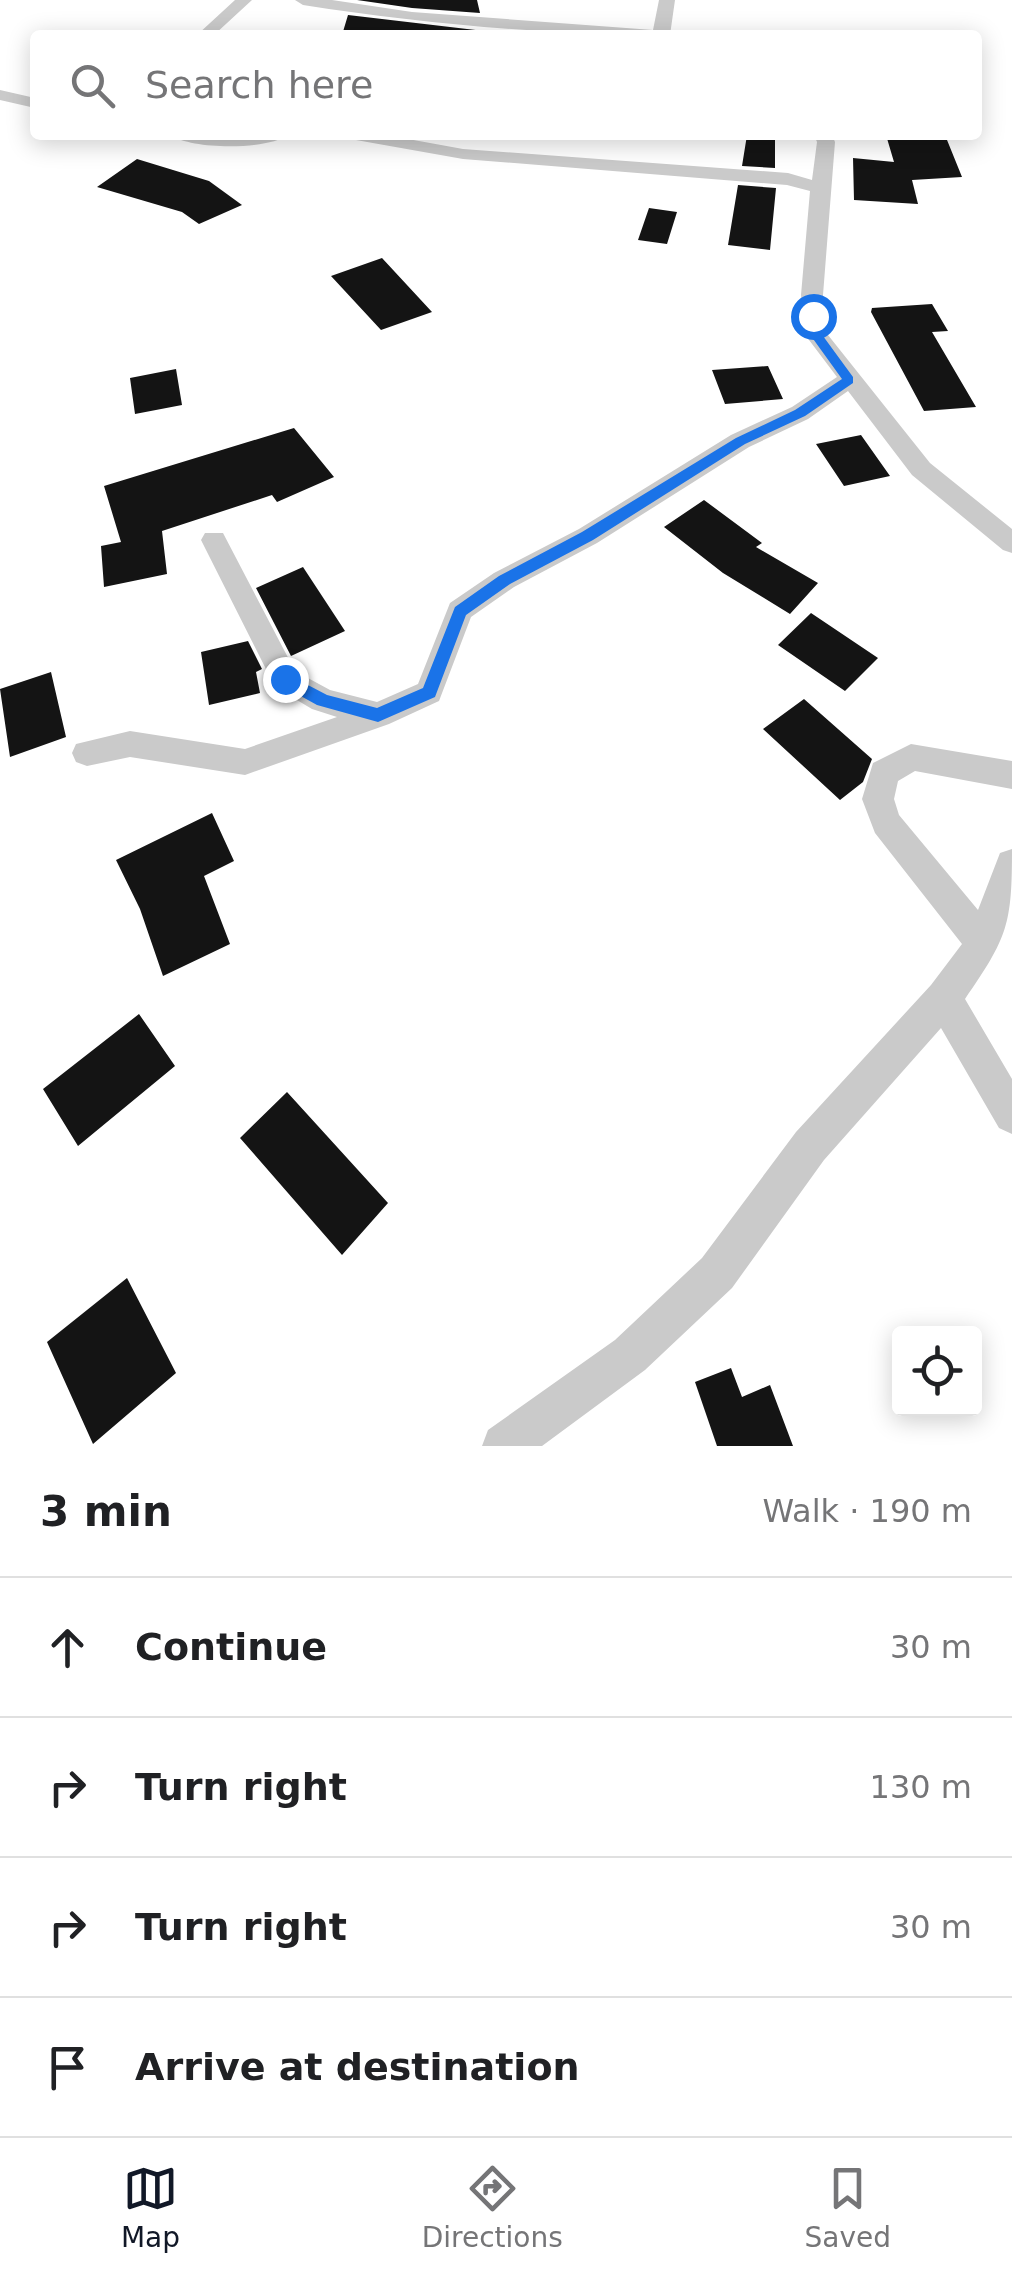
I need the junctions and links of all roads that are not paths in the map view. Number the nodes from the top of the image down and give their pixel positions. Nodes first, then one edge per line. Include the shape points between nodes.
1 (244, 0) edge
2 (304, 0) edge
3 (667, 0) edge
4 (414, 8) edge
5 (211, 30) edge
6 (615, 30) edge
7 (662, 30) edge
8 (0, 95) edge
9 (30, 102) edge
10 (211, 140) edge
11 (240, 140) edge
12 (384, 140) edge
13 (825, 140) edge
14 (820, 188) junction
15 (849, 380) junction
16 (214, 540) dead end
17 (1012, 542) edge
18 (378, 715) junction
19 (86, 753) dead end
20 (1012, 775) edge
21 (1012, 784) edge
22 (1012, 864) edge
23 (983, 942) junction
24 (944, 998) junction
25 (1012, 1115) edge
26 (504, 1446) edge

1 - 5 street
2 - 4 street
3 - 7 street
4 - 6 street
8 - 9 street
10 - 11 street
12 - 14 street via 463,154 788,179
13 - 14 street
14 - 15 street via 813,316 817,336
15 - 17 street via 929,478
15 - 18 street via 475,601 460,612 429,692
16 - 18 street via 285,679 322,700
18 - 19 street via 245,762 130,744
20 - 21 street
20 - 23 street via 910,757 884,773 878,799 886,822
22 - 23 street
23 - 24 street
24 - 25 street
24 - 26 street via 810,1146 716,1273 630,1356

